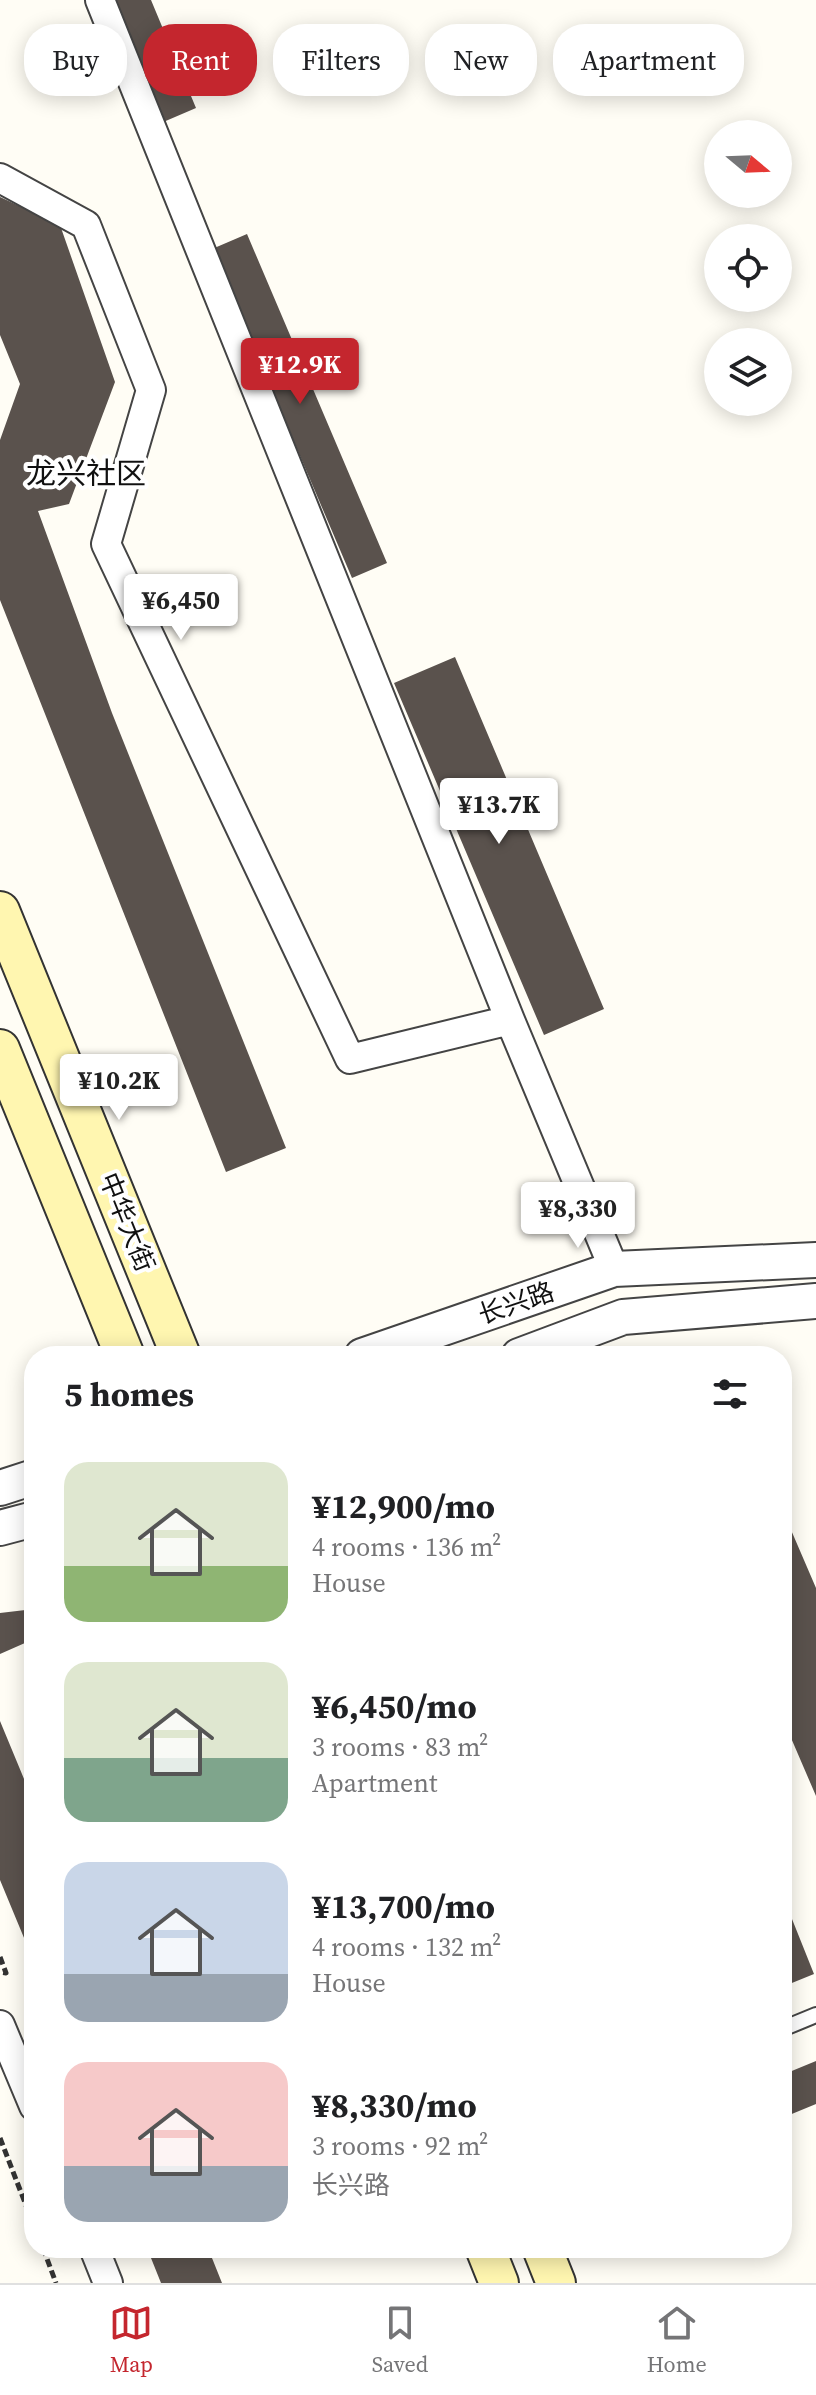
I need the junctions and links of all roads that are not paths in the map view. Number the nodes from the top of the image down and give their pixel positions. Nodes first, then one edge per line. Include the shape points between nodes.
1 (100, 0) edge
2 (0, 178) edge
3 (0, 911) edge
4 (510, 1020) junction
5 (0, 1049) edge
6 (816, 1260) edge
7 (614, 1269) junction
8 (816, 1301) edge
9 (121, 1346) edge
10 (177, 1346) edge
11 (391, 1346) edge
12 (546, 1346) edge
13 (24, 1480) edge
14 (0, 1488) edge
15 (24, 1522) edge
16 (0, 1528) edge
17 (816, 2015) edge
18 (0, 2025) edge
19 (792, 2025) edge
20 (24, 2082) edge
21 (98, 2258) edge
22 (489, 2258) edge
23 (546, 2258) edge
24 (108, 2283) edge
25 (499, 2283) edge
26 (556, 2283) edge

1 - 4 street
2 - 4 street via 86,225 151,390 106,544 350,1059
3 - 10 main road, 中华大街
4 - 7 street
5 - 9 main road, 中华大街
6 - 7 street, 长兴路
7 - 11 street, 长兴路
8 - 12 street, 长兴路 via 623,1317
13 - 14 street
15 - 16 street
17 - 19 lane
18 - 20 street
21 - 24 street
22 - 25 main road
23 - 26 main road

